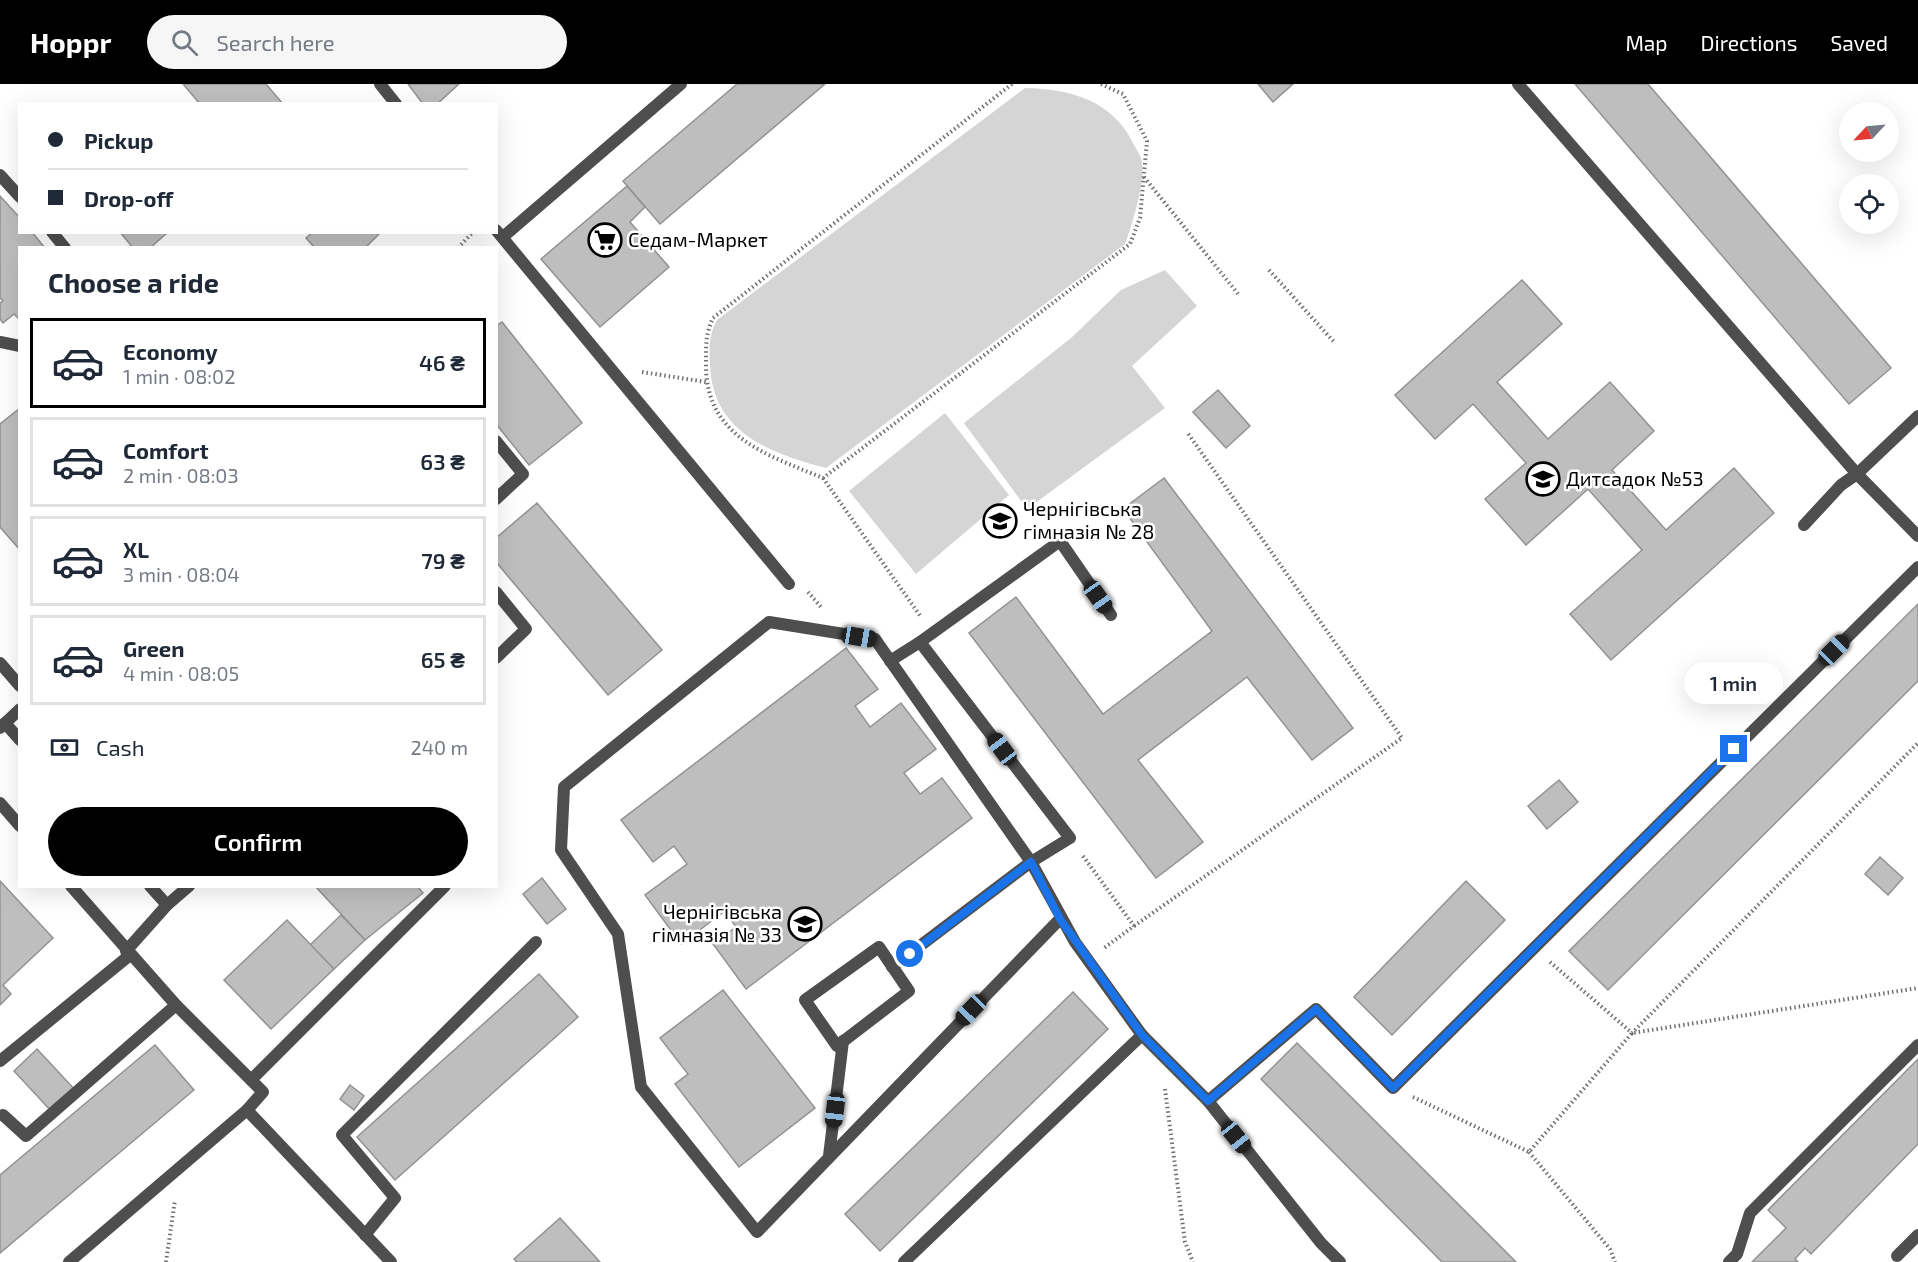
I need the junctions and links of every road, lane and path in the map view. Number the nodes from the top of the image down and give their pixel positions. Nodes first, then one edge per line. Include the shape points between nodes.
1 (380, 84) edge
2 (681, 84) edge
3 (1012, 84) edge
4 (1101, 84) edge
5 (1518, 84) edge
6 (394, 102) edge
7 (0, 175) edge
8 (1143, 177) junction
9 (18, 195) edge
10 (500, 233) edge
11 (54, 234) edge
12 (471, 234) edge
13 (63, 246) edge
14 (460, 246) edge
15 (1269, 270) dead end
16 (1239, 295) dead end
17 (0, 342) edge
18 (1335, 343) dead end
19 (18, 346) edge
20 (633, 371) dead end
21 (706, 382) junction
22 (1918, 416) edge
23 (1187, 432) dead end
24 (498, 443) edge
25 (1857, 474) junction
26 (823, 478) junction
27 (498, 497) edge
28 (1804, 525) dead end
29 (1918, 536) edge
30 (1918, 567) edge
31 (789, 584) dead end
32 (498, 594) edge
33 (1111, 615) dead end
34 (932, 633) junction
35 (920, 642) junction
36 (498, 656) edge
37 (890, 661) junction
38 (0, 663) edge
39 (18, 684) edge
40 (18, 711) edge
41 (2, 726) edge
42 (18, 738) edge
43 (1918, 743) edge
44 (0, 803) edge
45 (18, 824) edge
46 (1070, 838) junction
47 (1031, 862) junction
48 (73, 888) edge
49 (152, 888) edge
50 (187, 888) edge
51 (443, 888) edge
52 (167, 905) junction
53 (1060, 919) junction
54 (1134, 926) junction
55 (536, 942) dead end
56 (1534, 948) junction
57 (128, 953) junction
58 (1088, 960) junction
59 (892, 967) junction
60 (1918, 988) edge
61 (176, 1005) junction
62 (1632, 1033) junction
63 (1142, 1035) junction
64 (843, 1041) junction
65 (1918, 1045) edge
66 (1161, 1054) junction
67 (0, 1061) edge
68 (251, 1080) junction
69 (1393, 1088) junction
70 (1208, 1101) junction
71 (247, 1110) junction
72 (1, 1114) edge
73 (1529, 1152) junction
74 (829, 1156) junction
75 (180, 1167) junction
76 (365, 1234) junction
77 (1918, 1235) edge
78 (1897, 1256) dead end
79 (69, 1262) edge
80 (166, 1262) edge
81 (391, 1262) edge
82 (904, 1262) edge
83 (1193, 1262) edge
84 (1340, 1262) edge
85 (1615, 1262) edge
86 (1730, 1262) edge

1 - 6 lane
2 - 10 lane
3 - 21 path via 713,318 705,335
4 - 8 path via 1123,94 1146,141
5 - 25 lane
7 - 9 lane
8 - 16 path
8 - 26 path via 1140,218 1130,244
10 - 31 lane
11 - 13 lane
12 - 14 path
15 - 18 path
17 - 19 lane
20 - 21 path
21 - 26 path via 724,425 760,452
22 - 25 lane
23 - 54 path via 1402,738
24 - 27 lane via 523,474
25 - 28 lane via 1841,485
25 - 29 lane
26 - 34 path
30 - 56 lane
32 - 36 lane via 526,629
33 - 34 lane via 1060,542
34 - 35 lane
35 - 37 lane
35 - 46 lane
37 - 47 lane
37 - 74 lane via 875,639 770,622 564,787 561,850 618,934 641,1088 757,1232
38 - 39 lane
40 - 41 lane
41 - 42 lane
43 - 62 path
44 - 45 lane
46 - 47 lane
46 - 54 path
47 - 53 lane
47 - 59 lane
48 - 57 lane
49 - 52 lane
50 - 52 lane
51 - 68 lane
52 - 57 lane
53 - 58 lane
53 - 74 lane
54 - 58 path
55 - 76 lane via 342,1135 394,1198
56 - 62 path
56 - 69 lane
57 - 61 lane
57 - 67 lane
58 - 63 lane
59 - 64 lane via 909,991
59 - 64 lane via 879,947 805,1000 837,1046
60 - 62 path
61 - 68 lane
61 - 72 lane via 26,1136
62 - 73 path
63 - 66 lane
63 - 82 lane
64 - 74 lane
65 - 86 lane via 1750,1213 1737,1254
66 - 70 lane
66 - 83 path via 1185,1242
68 - 71 lane via 263,1092
69 - 70 lane via 1316,1009
69 - 73 path
70 - 84 lane
71 - 75 lane
71 - 76 lane
73 - 85 path via 1610,1249
75 - 79 lane
75 - 80 path
76 - 81 lane
77 - 78 lane

